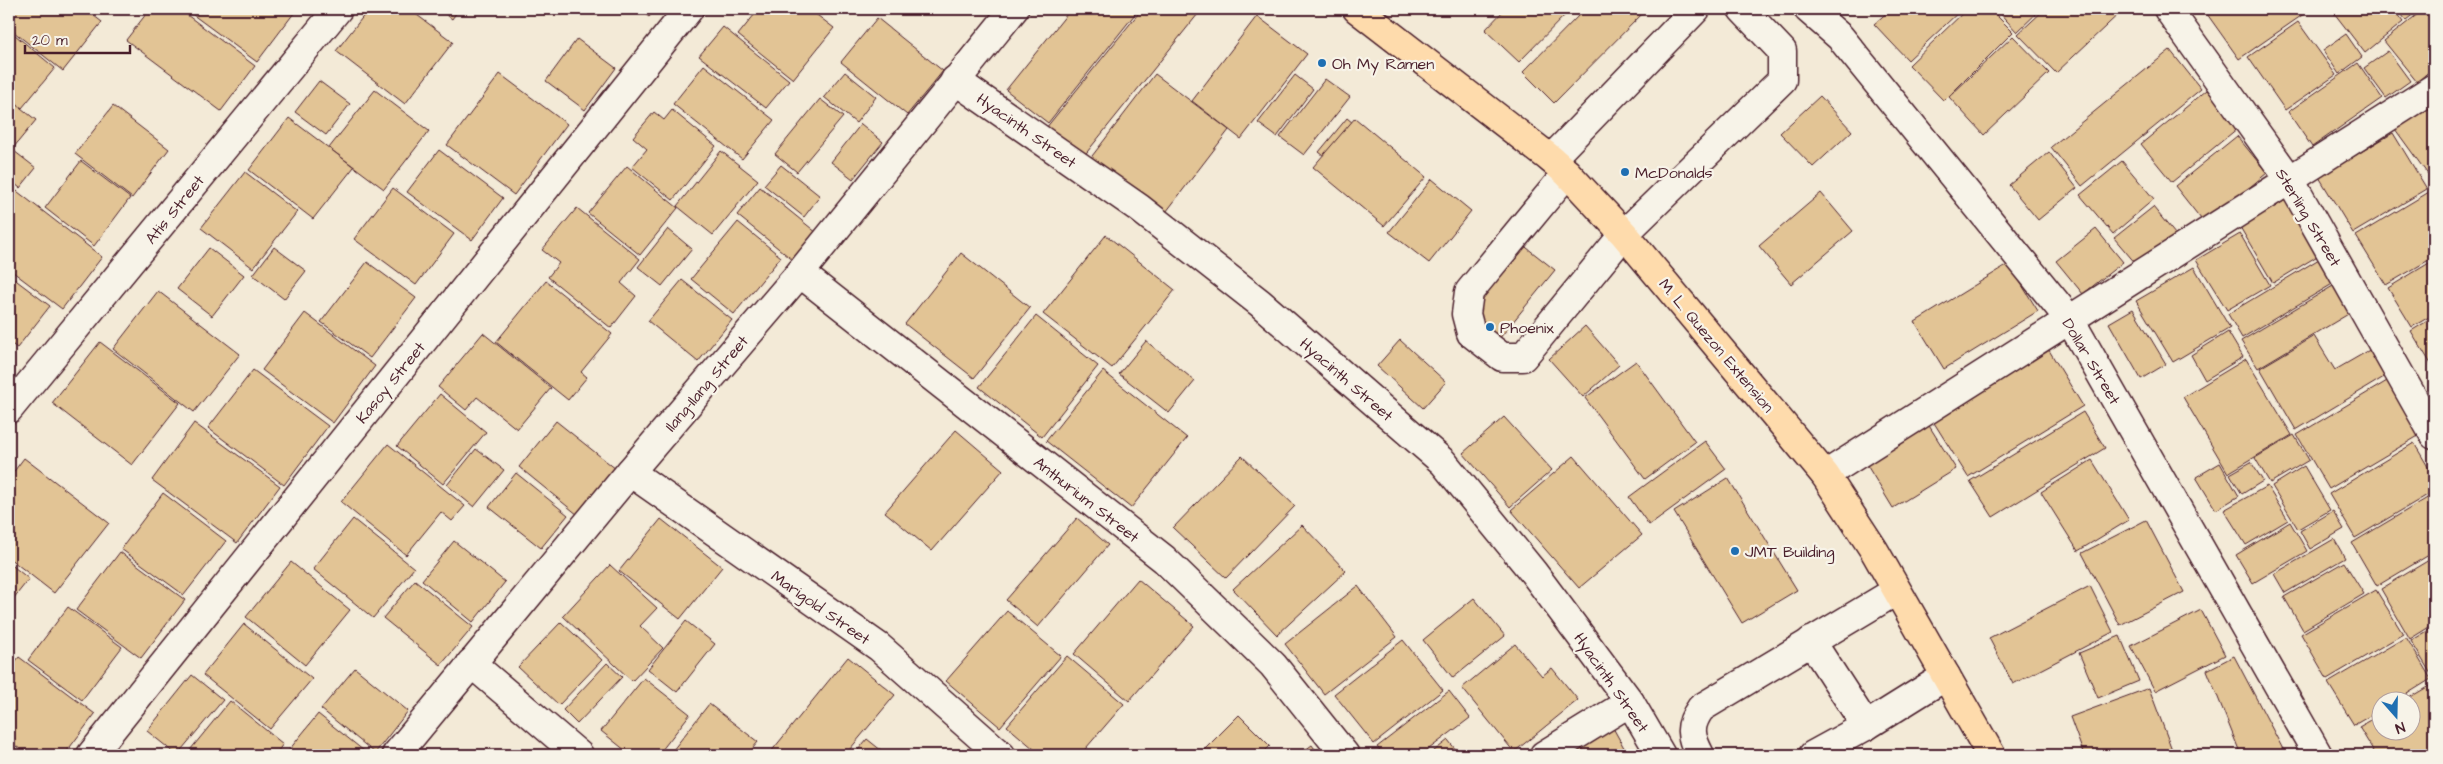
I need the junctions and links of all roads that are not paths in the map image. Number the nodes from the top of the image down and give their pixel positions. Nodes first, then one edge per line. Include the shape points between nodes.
1 (338, 9) edge
2 (689, 9) edge
3 (1014, 9) edge
4 (1357, 9) edge
5 (1696, 9) edge
6 (1742, 9) edge
7 (1808, 9) edge
8 (2168, 9) edge
9 (955, 80) junction
10 (2434, 88) edge
11 (1559, 166) junction
12 (2290, 180) junction
13 (1624, 234) junction
14 (800, 273) junction
15 (2070, 320) junction
16 (9, 410) edge
17 (2434, 435) edge
18 (630, 472) junction
19 (1825, 475) junction
20 (1896, 591) junction
21 (1811, 642) junction
22 (471, 663) junction
23 (1946, 676) junction
24 (1630, 702) junction
25 (1866, 726) junction
26 (91, 755) edge
27 (396, 755) edge
28 (579, 755) edge
29 (1001, 755) edge
30 (1344, 755) edge
31 (1544, 755) edge
32 (1661, 755) edge
33 (1700, 755) edge
34 (1813, 755) edge
35 (1991, 755) edge
36 (2318, 755) edge

1 - 16 street, Atis Street
2 - 26 street, Kasoy Street
3 - 9 street, Ilang-Ilang Street
4 - 11 main road, M. L. Quezon Extension
5 - 11 street
6 - 13 street via 1782,52 1782,80
7 - 15 street, Dollar Street via 1840,37
8 - 12 street, Sterling Street
9 - 14 street, Ilang-Ilang Street
9 - 24 street, Hyacinth Street via 1138,208 1260,303 1443,462 1533,572
10 - 12 street
11 - 13 main road, M. L. Quezon Extension
11 - 13 street via 1469,292 1466,314 1471,332 1502,357 1523,357
12 - 15 street
12 - 17 street, Sterling Street
13 - 19 main road, M. L. Quezon Extension
14 - 18 street, Ilang-Ilang Street
14 - 30 street, Anthurium Street via 1164,559 1273,665
15 - 19 street
15 - 36 street, Dollar Street
18 - 22 street, Ilang-Ilang Street
18 - 29 street, Marigold Street via 879,647
19 - 20 main road, M. L. Quezon Extension via 1874,550
20 - 21 street
20 - 23 main road, M. L. Quezon Extension
21 - 25 street
21 - 33 street via 1701,708 1692,721 1692,740
22 - 27 street, Ilang-Ilang Street
22 - 28 street
23 - 25 street
23 - 35 main road, M. L. Quezon Extension
24 - 31 street
24 - 32 street, Hyacinth Street
25 - 34 street

